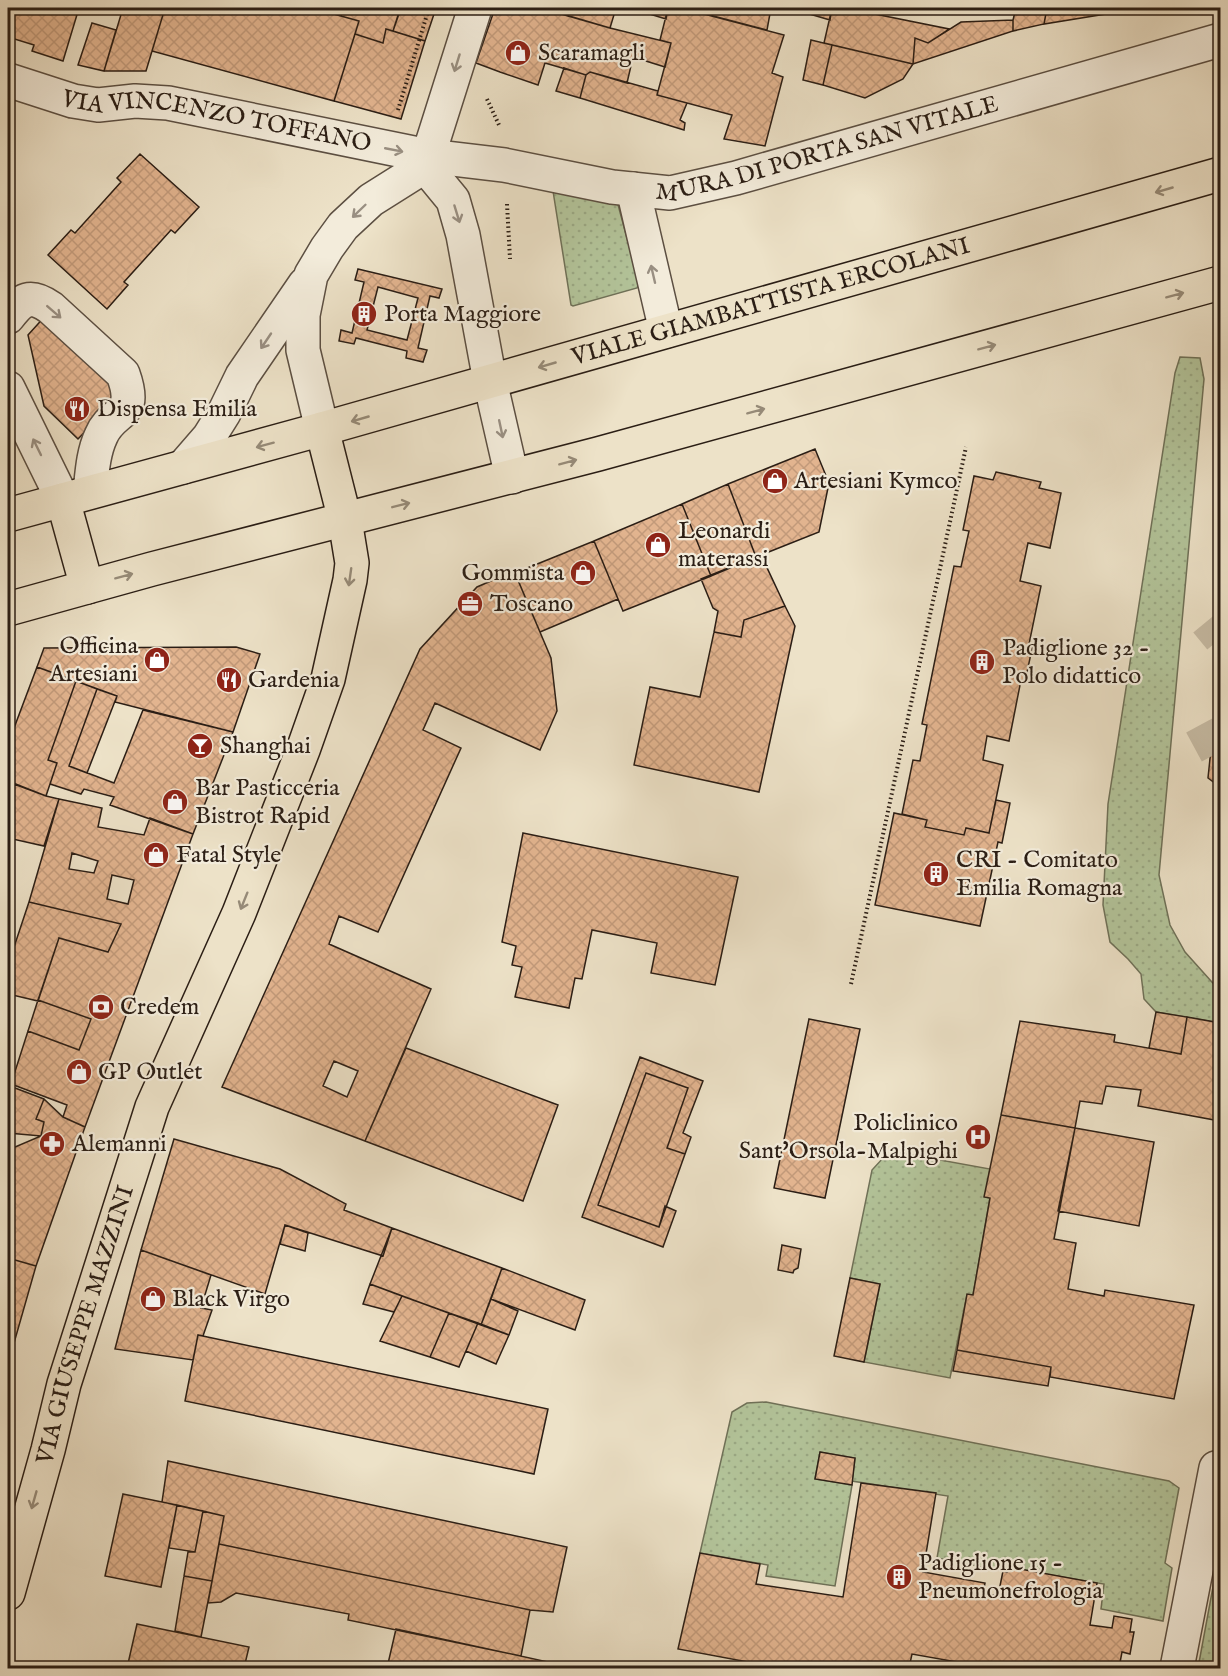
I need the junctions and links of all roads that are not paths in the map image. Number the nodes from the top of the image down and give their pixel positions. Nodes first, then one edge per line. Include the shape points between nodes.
1 (475, 8) edge
2 (1221, 40) edge
3 (8, 80) edge
4 (427, 161) junction
5 (1221, 174) edge
6 (633, 189) junction
7 (311, 275) junction
8 (1221, 283) edge
9 (8, 317) edge
10 (666, 331) junction
11 (490, 381) junction
12 (8, 388) edge
13 (322, 429) junction
14 (183, 467) junction
15 (512, 477) junction
16 (76, 496) junction
17 (8, 515) edge
18 (345, 520) junction
19 (87, 586) junction
20 (8, 609) edge
21 (1221, 1469) edge
22 (8, 1593) edge
23 (1177, 1668) edge

1 -> 4 street
2 - 6 street, MURA DI PORTA SAN VITALE via 736,178 670,193
3 -> 4 street, VIA VINCENZO TOFFANO via 73,101 98,105 168,103
4 - 6 street, MURA DI PORTA SAN VITALE via 504,165
4 -> 7 street via 370,200 343,226
4 -> 11 street via 453,200
5 -> 10 main road, VIALE GIAMBATTISTA ERCOLANI
10 -> 6 street
7 - 13 street via 303,315 303,350
7 -> 14 street via 242,376 209,436
15 -> 8 main road
9 -> 16 street via 20,303 40,300 123,374 128,388 125,409 101,434
10 -> 11 main road, VIALE GIAMBATTISTA ERCOLANI
11 -> 13 main road, VIALE GIAMBATTISTA ERCOLANI
11 -> 15 street
16 -> 12 street
13 -> 14 main road, VIALE GIAMBATTISTA ERCOLANI
13 - 18 main road, VIA GIUSEPPE MAZZINI
14 - 16 main road, VIALE GIAMBATTISTA ERCOLANI
18 -> 15 main road
16 - 17 main road, VIALE GIAMBATTISTA ERCOLANI
16 - 19 main road
19 -> 18 main road
18 -> 22 main road, VIA GIUSEPPE MAZZINI via 352,563 328,679 239,913 152,1107 64,1384
19 - 20 main road
21 - 23 street via 1216,1468

